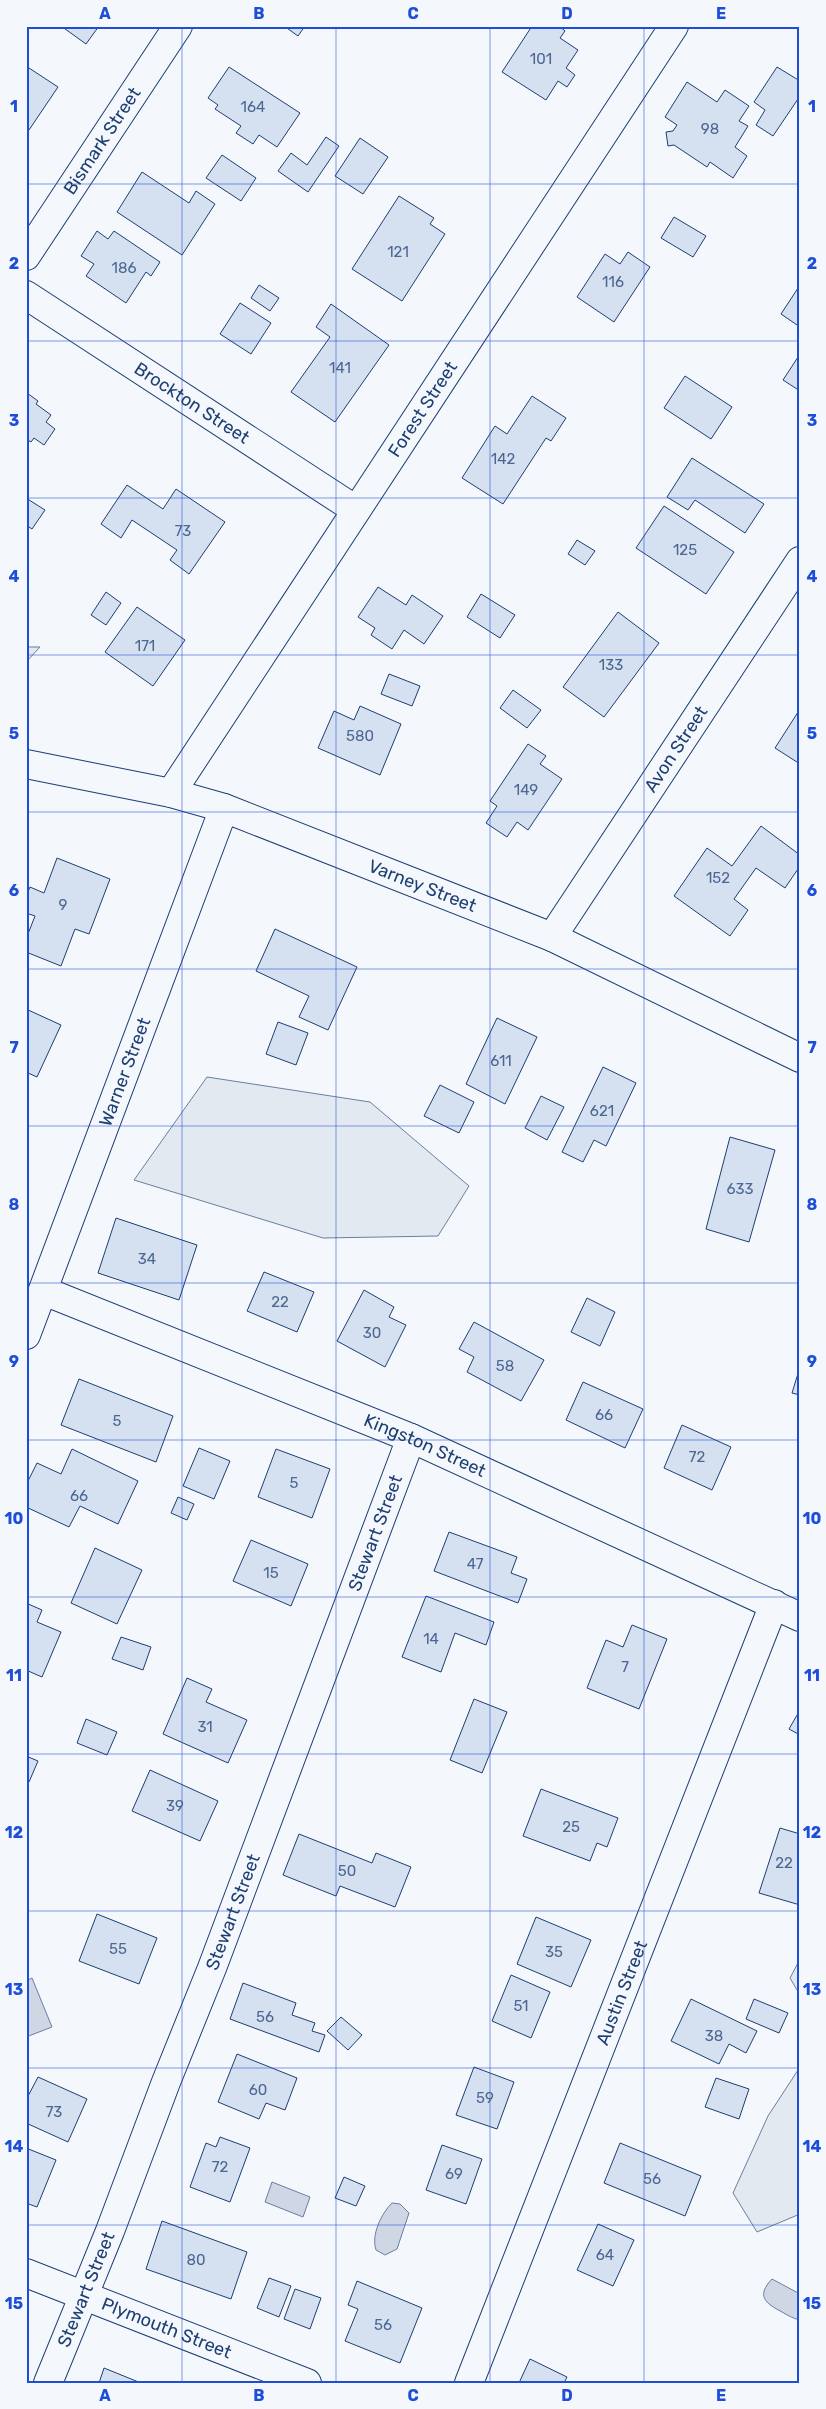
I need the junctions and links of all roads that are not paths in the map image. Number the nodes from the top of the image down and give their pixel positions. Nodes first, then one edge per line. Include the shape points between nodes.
1 (178, 26) edge
2 (674, 26) edge
3 (26, 256) edge
4 (26, 295) edge
5 (356, 510) junction
6 (800, 561) edge
7 (26, 764) edge
8 (171, 793) junction
9 (224, 808) junction
10 (552, 936) junction
11 (800, 1058) edge
12 (44, 1290) junction
13 (26, 1335) edge
14 (412, 1438) junction
15 (774, 1604) junction
16 (800, 1617) edge
17 (26, 2273) edge
18 (83, 2295) junction
19 (48, 2383) edge
20 (307, 2383) edge
21 (469, 2383) edge

1 - 3 street, Bismark Street
2 - 5 street, Forest Street
4 - 5 street, Brockton Street
5 - 8 street, Forest Street
6 - 10 street, Avon Street
7 - 8 street, Varney Street
8 - 9 street, Varney Street
9 - 10 street, Varney Street
9 - 12 street, Warner Street
10 - 11 street, Varney Street
12 - 13 street, Warner Street
12 - 14 street, Kingston Street
14 - 15 street, Kingston Street
14 - 18 street, Stewart Street via 212,1968
15 - 16 street, Kingston Street
15 - 21 street, Austin Street
17 - 18 street, Plymouth Street
18 - 19 street, Stewart Street
18 - 20 street, Plymouth Street

